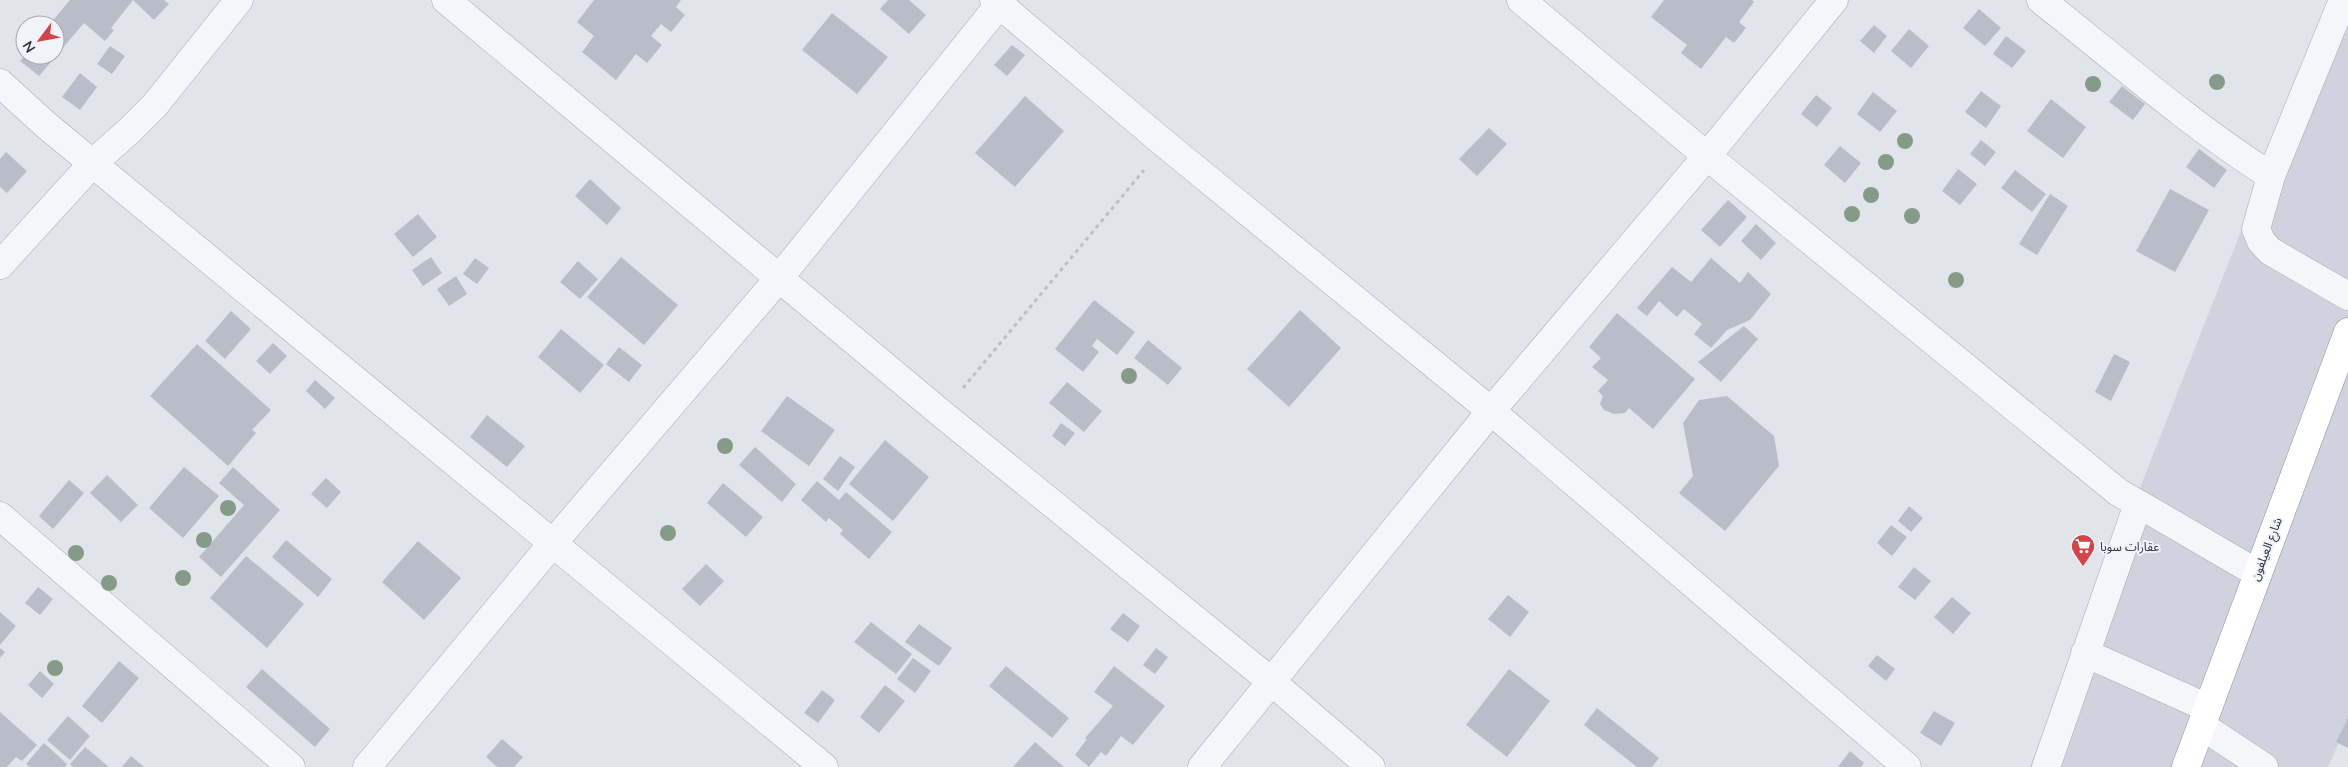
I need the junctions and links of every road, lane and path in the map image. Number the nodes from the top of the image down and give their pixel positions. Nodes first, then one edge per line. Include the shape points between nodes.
1 (239, 0) edge
2 (446, 0) edge
3 (1521, 0) edge
4 (1834, 0) edge
5 (2041, 0) edge
6 (2343, 0) edge
7 (999, 2) edge
8 (0, 84) edge
9 (1165, 144) junction
10 (1707, 156) junction
11 (93, 163) junction
12 (2271, 176) junction
13 (0, 264) edge
14 (780, 277) junction
15 (2348, 296) edge
16 (2347, 337) edge
17 (1491, 411) junction
18 (942, 414) junction
19 (2138, 504) junction
20 (0, 516) edge
21 (552, 544) junction
22 (2257, 573) junction
23 (2085, 653) junction
24 (1272, 682) junction
25 (2205, 717) junction
26 (292, 767) edge
27 (367, 767) edge
28 (824, 767) edge
29 (1202, 767) edge
30 (1371, 767) edge
31 (1907, 767) edge
32 (2046, 767) edge
33 (2186, 767) edge
34 (2264, 767) edge

1 - 11 street via 154,105
2 - 14 street
3 - 10 street
4 - 10 street
5 - 12 street via 2151,91 2224,146
6 - 12 street
7 - 9 street
7 - 14 street
8 - 11 street
9 - 17 street
9 - 18 path
10 - 17 street
10 - 19 street via 2118,492
11 - 13 street
11 - 21 street
12 - 15 street via 2256,229 2261,241 2270,251
14 - 18 street
14 - 21 street
16 - 22 highway, شارع العيلفون
17 - 24 street
17 - 31 street
18 - 24 street
19 - 22 street
19 - 23 street
20 - 26 street
21 - 27 street
21 - 28 street
22 - 25 highway, شارع العيلفون
23 - 25 street
23 - 32 street
24 - 29 street
24 - 30 street
25 - 33 highway, شارع العيلفون
25 - 34 street

